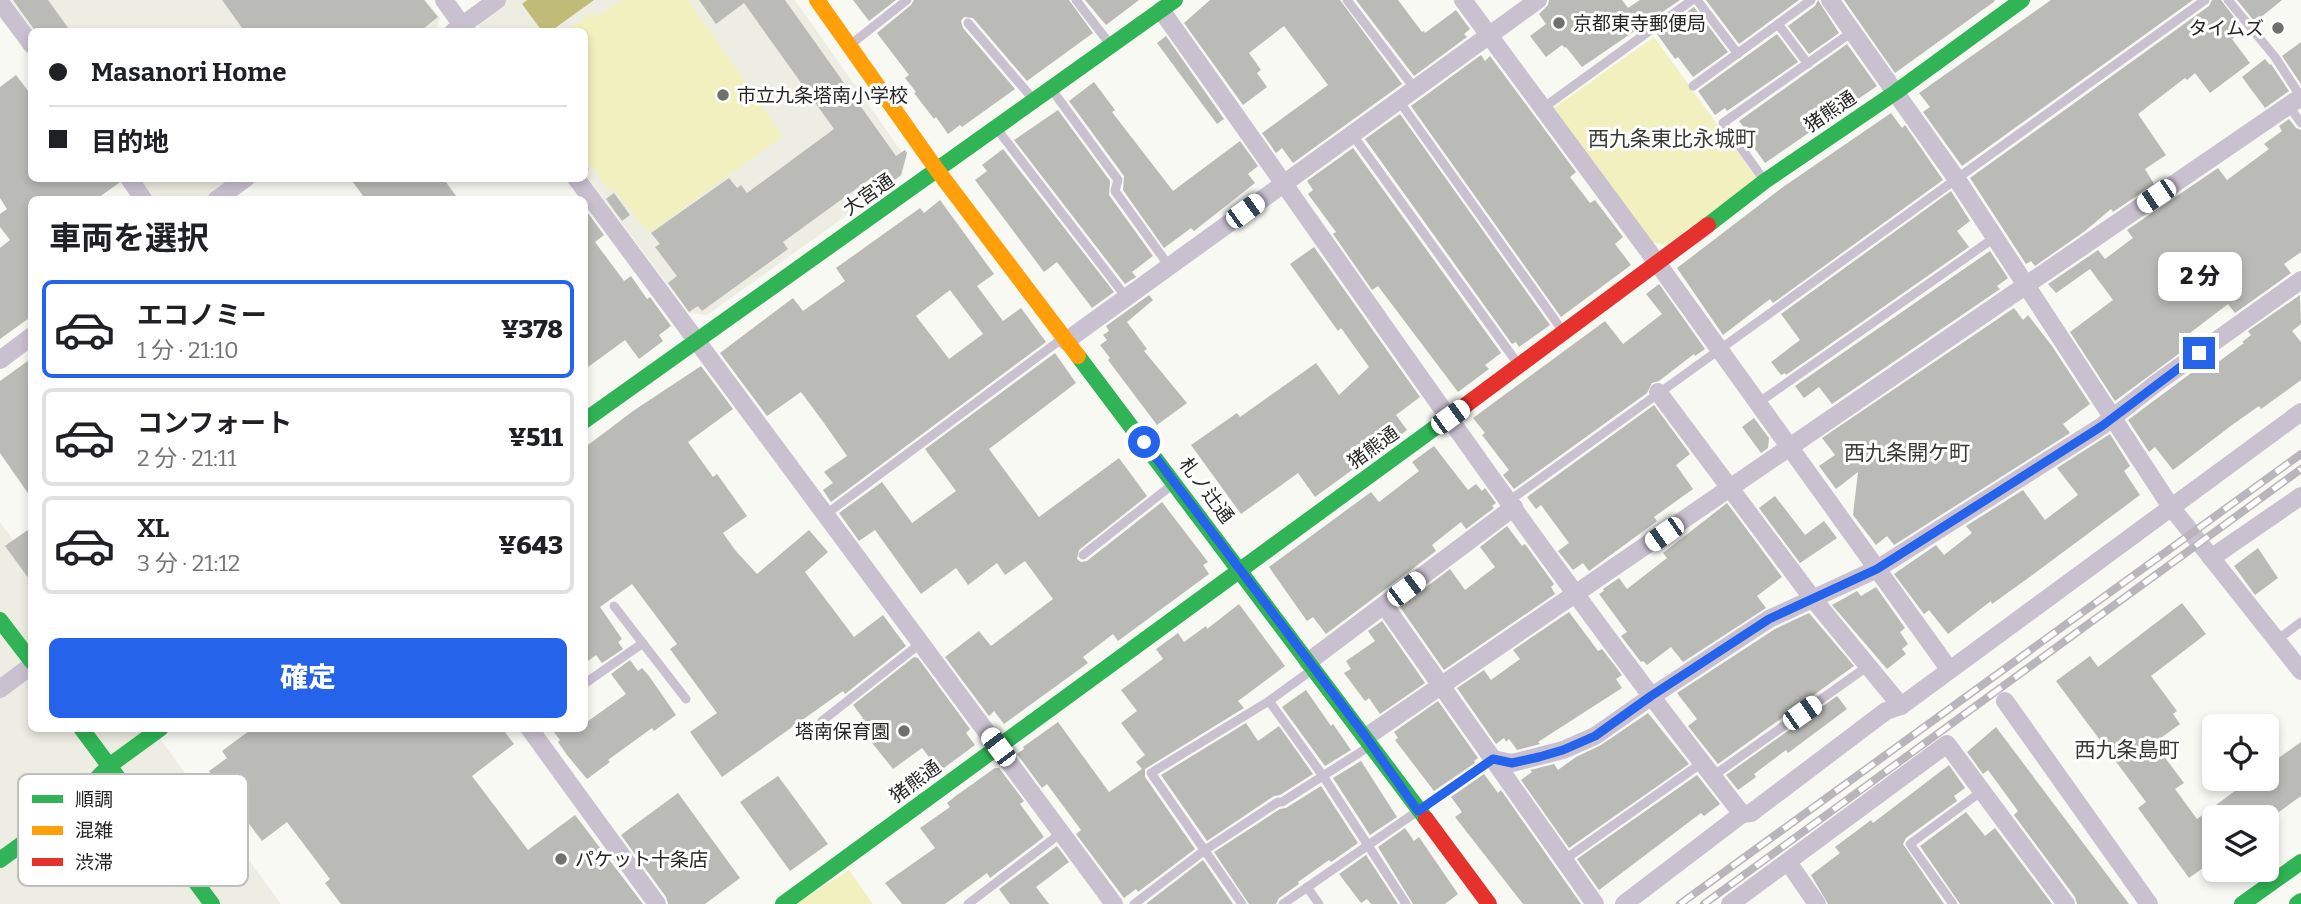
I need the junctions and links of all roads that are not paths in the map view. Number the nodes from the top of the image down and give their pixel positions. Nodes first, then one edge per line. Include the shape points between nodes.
1 (444, 0) edge
2 (497, 0) edge
3 (817, 0) edge
4 (907, 0) edge
5 (1076, 0) edge
6 (1347, 0) edge
7 (1463, 0) edge
8 (1692, 0) edge
9 (1698, 0) edge
10 (1811, 0) edge
11 (1830, 0) edge
12 (2022, 0) edge
13 (2205, 0) edge
14 (2228, 0) edge
15 (0, 2) edge
16 (1532, 2) edge
17 (1168, 5) edge
18 (968, 23) dead end
19 (1778, 24) junction
20 (460, 28) edge
21 (462, 28) edge
22 (1852, 32) junction
23 (1490, 36) junction
24 (28, 40) edge
25 (849, 46) junction
26 (1111, 46) junction
27 (1738, 54) junction
28 (1808, 64) junction
29 (1693, 86) dead end
30 (1051, 89) junction
31 (1415, 89) junction
32 (1896, 92) junction
33 (2297, 100) edge
34 (1034, 101) junction
35 (1399, 101) junction
36 (1543, 108) junction
37 (2301, 123) edge
38 (997, 128) junction
39 (1352, 134) junction
40 (937, 170) junction
41 (1956, 178) junction
42 (1765, 181) junction
43 (241, 182) edge
44 (579, 182) edge
45 (1284, 183) junction
46 (221, 196) edge
47 (1994, 238) junction
48 (1658, 264) junction
49 (1169, 266) junction
50 (2301, 280) edge
51 (2024, 285) junction
52 (1126, 297) junction
53 (1564, 333) junction
54 (28, 339) edge
55 (1065, 339) junction
56 (696, 341) junction
57 (1718, 348) junction
58 (0, 360) edge
59 (1519, 366) junction
60 (1658, 392) junction
61 (1758, 403) junction
62 (2301, 412) edge
63 (1450, 417) junction
64 (2111, 417) junction
65 (588, 418) edge
66 (1790, 448) junction
67 (1175, 483) junction
68 (1730, 489) junction
69 (2301, 496) edge
70 (1512, 504) junction
71 (2171, 507) junction
72 (825, 515) junction
73 (1083, 555) dead end
74 (2211, 558) junction
75 (1877, 569) junction
76 (1241, 570) junction
77 (1577, 594) junction
78 (1813, 599) junction
79 (614, 606) dead end
80 (1384, 606) junction
81 (0, 620) edge
82 (2301, 622) edge
83 (2277, 640) junction
84 (643, 643) junction
85 (921, 643) junction
86 (28, 658) edge
87 (1311, 665) junction
88 (1868, 666) junction
89 (28, 667) edge
90 (1949, 669) junction
91 (2301, 671) edge
92 (588, 681) edge
93 (1441, 686) junction
94 (0, 689) edge
95 (1651, 696) junction
96 (685, 699) dead end
97 (1269, 701) junction
98 (2005, 701) dead end
99 (1901, 706) junction
100 (822, 721) dead end
101 (84, 732) edge
102 (156, 732) edge
103 (532, 732) edge
104 (1368, 741) junction
105 (998, 747) junction
106 (1493, 759) junction
107 (109, 766) junction
108 (1708, 769) junction
109 (101, 774) edge
110 (115, 774) edge
111 (1323, 776) junction
112 (1982, 791) junction
113 (1418, 811) junction
114 (1742, 814) junction
115 (1061, 833) junction
116 (1367, 846) junction
117 (18, 847) edge
118 (1205, 850) junction
119 (0, 860) edge
120 (1564, 860) junction
121 (1788, 862) junction
122 (2301, 862) edge
123 (199, 886) edge
124 (1307, 887) junction
125 (212, 904) edge
126 (657, 904) edge
127 (783, 904) edge
128 (968, 904) edge
129 (1114, 904) edge
130 (1134, 904) edge
131 (1242, 904) edge
132 (1283, 904) edge
133 (1319, 904) edge
134 (1406, 904) edge
135 (1489, 904) edge
136 (1595, 904) edge
137 (1624, 904) edge
138 (1730, 904) edge
139 (1817, 904) edge
140 (1953, 904) edge
141 (2066, 904) edge
142 (2149, 904) edge
143 (2242, 904) edge

1 - 20 street
2 - 21 street
3 - 25 street, 札ノ辻通
4 - 25 lane
5 - 26 lane
6 - 31 lane
7 - 23 street
8 - 36 lane
9 - 27 lane
10 - 19 lane
11 - 22 street
12 - 32 street, 猪熊通
13 - 41 lane
14 - 33 lane via 2275,57
15 - 24 street
16 - 23 street
17 - 26 street, 大宮通
17 - 45 street
18 - 34 lane
19 - 27 lane
19 - 28 lane
22 - 28 lane
22 - 32 street
23 - 31 street
23 - 36 street
25 - 40 street, 札ノ辻通
26 - 30 street, 大宮通
27 - 29 lane
28 - 42 lane via 1723,123
30 - 34 street, 大宮通
30 - 49 lane via 1118,180 1115,191
31 - 35 street
32 - 41 street
32 - 42 street, 猪熊通
33 - 37 lane
33 - 51 street
34 - 38 street, 大宮通
35 - 39 street
35 - 53 lane
36 - 48 street
38 - 40 street, 大宮通
38 - 52 lane
39 - 45 street
39 - 59 lane
40 - 55 street, 札ノ辻通
40 - 56 street, 大宮通
41 - 47 street
41 - 57 lane
42 - 48 street, 猪熊通
43 - 46 street
44 - 56 street
45 - 49 street
45 - 63 street
47 - 51 street
47 - 61 lane
48 - 53 street, 猪熊通
48 - 57 street
49 - 52 street
50 - 64 street
51 - 64 street
51 - 66 street
52 - 55 street
53 - 59 street, 猪熊通
54 - 58 street
55 - 67 street, 札ノ辻通
55 - 72 lane
56 - 65 street, 大宮通
56 - 72 street
57 - 60 lane
57 - 61 street
59 - 63 street, 猪熊通
60 - 68 street
60 - 70 lane
61 - 66 street
62 - 71 street
63 - 70 street
63 - 76 street, 猪熊通
64 - 71 street
64 - 75 street
66 - 68 street
66 - 75 street
67 - 73 lane
67 - 76 street, 札ノ辻通
68 - 77 street
68 - 78 street
69 - 74 street
70 - 77 street
70 - 80 street
71 - 74 street
71 - 90 street
72 - 85 street
74 - 83 street
75 - 78 street
75 - 90 street
76 - 87 street, 札ノ辻通
76 - 105 street, 猪熊通
77 - 93 street
77 - 95 street
78 - 88 street
78 - 95 street via 1769,619
79 - 84 lane
80 - 87 street
80 - 93 street
81 - 86 street
82 - 83 lane
83 - 91 street
84 - 92 lane
84 - 96 lane
85 - 100 lane
85 - 105 street
87 - 97 lane
87 - 104 street, 札ノ辻通
88 - 99 street
88 - 108 lane
89 - 94 street
90 - 99 street
93 - 104 street
93 - 106 street
95 - 106 street via 1595,736 1563,750 1512,763
95 - 108 street
97 - 111 lane
97 - 118 lane via 1151,773
98 - 142 street
99 - 114 street via 1886,711 1751,813
101 - 107 street
102 - 107 street
103 - 126 street
104 - 111 lane
104 - 113 street, 札ノ辻通
105 - 115 street
105 - 127 street, 猪熊通
106 - 113 lane
106 - 120 street
107 - 109 street
107 - 110 street
108 - 114 street
108 - 120 lane
111 - 116 lane
111 - 118 lane
112 - 121 street via 1947,744
112 - 140 lane via 1910,844
112 - 141 street
113 - 116 lane
113 - 135 street, 札ノ辻通
114 - 137 street
115 - 128 lane
115 - 129 street
116 - 124 lane
116 - 134 lane
117 - 119 street
118 - 130 lane
118 - 131 lane
120 - 136 street
121 - 138 street
121 - 139 street
122 - 143 street
123 - 125 street
124 - 132 lane
124 - 133 lane

